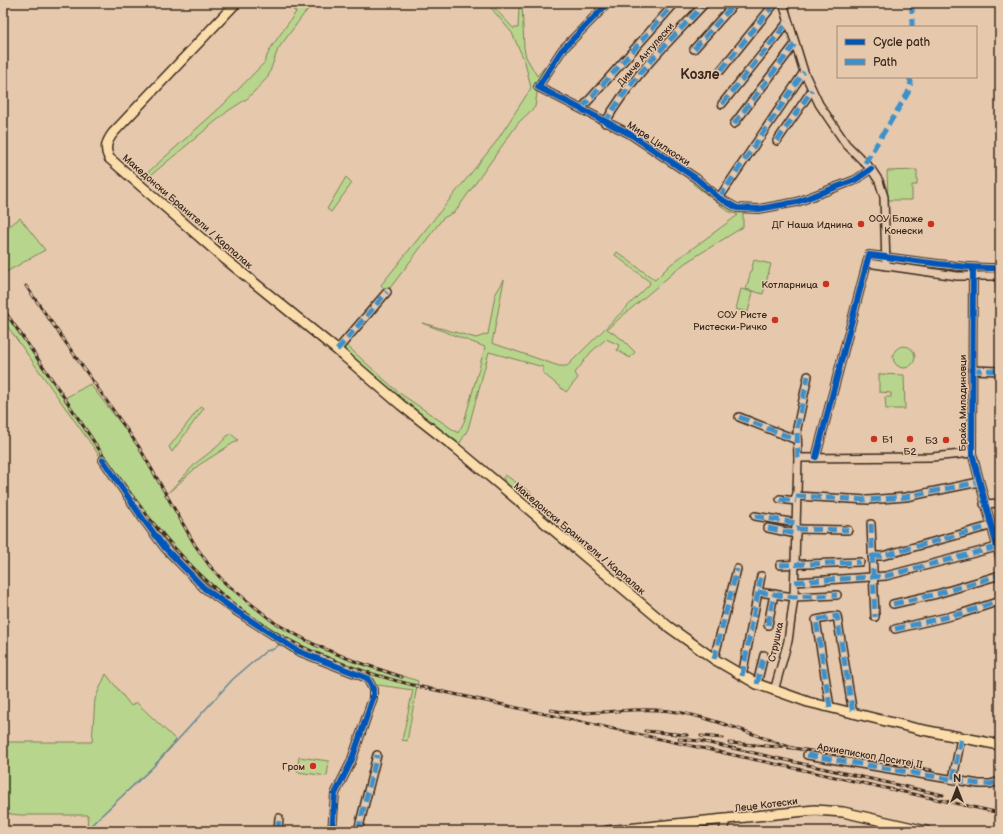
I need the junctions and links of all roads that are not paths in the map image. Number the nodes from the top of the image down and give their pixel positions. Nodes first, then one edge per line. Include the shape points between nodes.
1 (236, 3) edge
2 (608, 3) edge
3 (674, 3) edge
4 (705, 3) edge
5 (735, 3) edge
6 (774, 3) edge
7 (783, 3) edge
8 (788, 22) junction
9 (795, 44) junction
10 (694, 49) dead end
11 (720, 70) dead end
12 (804, 72) junction
13 (812, 90) junction
14 (722, 104) dead end
15 (582, 108) junction
16 (605, 123) junction
17 (734, 124) dead end
18 (777, 141) dead end
19 (871, 170) junction
20 (719, 198) junction
21 (887, 257) junction
22 (867, 263) junction
23 (886, 266) junction
24 (973, 268) junction
25 (1000, 268) edge
26 (972, 276) junction
27 (1000, 276) edge
28 (387, 292) dead end
29 (338, 350) junction
30 (972, 370) junction
31 (1000, 371) edge
32 (808, 376) dead end
33 (739, 417) dead end
34 (797, 440) junction
35 (972, 453) junction
36 (816, 457) junction
37 (798, 458) junction
38 (103, 460) dead end
39 (979, 482) junction
40 (780, 499) dead end
41 (796, 499) junction
42 (1000, 503) edge
43 (984, 504) junction
44 (755, 516) dead end
45 (871, 524) dead end
46 (990, 526) junction
47 (768, 528) dead end
48 (796, 529) junction
49 (848, 530) dead end
50 (997, 546) junction
51 (872, 556) junction
52 (1000, 558) edge
53 (860, 562) dead end
54 (780, 565) dead end
55 (795, 565) junction
56 (737, 569) dead end
57 (1000, 575) edge
58 (761, 576) dead end
59 (873, 577) junction
60 (795, 582) junction
61 (758, 592) junction
62 (774, 594) junction
63 (837, 595) dead end
64 (794, 597) junction
65 (1000, 601) edge
66 (893, 604) dead end
67 (875, 617) dead end
68 (768, 625) dead end
69 (895, 629) dead end
70 (764, 655) dead end
71 (714, 659) junction
72 (742, 676) junction
73 (757, 684) junction
74 (774, 691) junction
75 (830, 707) junction
76 (853, 714) junction
77 (961, 738) junction
78 (1000, 745) edge
79 (377, 755) dead end
80 (807, 755) dead end
81 (953, 779) junction
82 (1000, 781) edge
83 (279, 818) dead end
84 (726, 820) junction
85 (278, 831) edge
86 (332, 831) edge
87 (358, 831) edge
88 (607, 831) edge
89 (723, 831) edge
90 (926, 831) edge

1 - 29 main road, Македонски Бранители / Карпалак via 112,133 106,144 107,153 136,182 225,259
2 - 15 street, Мире Цилкоски via 562,50 538,87
3 - 15 street, Димче Антулески
4 - 16 street, Димче Антулески via 640,73 616,103
5 - 10 street
6 - 11 street
7 - 8 street
8 - 9 street
8 - 14 street
9 - 12 street
9 - 17 street
12 - 13 street
12 - 20 street
13 - 18 street
13 - 19 street via 846,144
15 - 16 street, Мире Цилкоски
16 - 20 street, Мире Цилкоски via 630,134 697,179
19 - 20 street, Мире Цилкоски via 841,186 779,206 737,208
19 - 21 street via 879,181 884,197
21 - 22 street via 869,255
21 - 23 street
21 - 24 street
22 - 23 street
22 - 36 street
23 - 26 street
24 - 25 street
24 - 26 street, Браќа Миладиновци
26 - 27 street
26 - 30 street, Браќа Миладиновци
28 - 29 street
29 - 71 main road, Македонски Бранители / Карпалак via 650,612
30 - 31 street
30 - 35 street, Браќа Миладиновци
32 - 34 street, Струшка via 798,421
33 - 34 street
34 - 37 street, Струшка
35 - 36 street, Браќа Миладиновци via 932,457
35 - 39 street, Браќа Миладиновци
36 - 37 street, Браќа Миладиновци
37 - 41 street, Струшка
38 - 86 street via 165,548 204,588 298,651 367,678 371,682 373,698 365,723 351,762 335,794
39 - 41 street via 906,497 868,500
39 - 43 street, Браќа Миладиновци
40 - 41 street
41 - 48 street, Струшка
42 - 43 street
43 - 46 street, Браќа Миладиновци
44 - 48 street
45 - 51 street
46 - 50 street, Браќа Миладиновци
46 - 51 street via 882,556
47 - 48 street
48 - 49 street
48 - 55 street, Струшка
50 - 52 street, Браќа Миладиновци
50 - 59 street via 886,576
51 - 59 street
53 - 55 street
54 - 55 street
55 - 60 street, Струшка
56 - 71 street
57 - 66 street
58 - 61 street
59 - 60 street
59 - 67 street
60 - 64 street, Струшка
61 - 62 street
61 - 72 street
62 - 64 street
62 - 68 street, Струшка
63 - 64 street
64 - 74 street, Струшка via 788,641
65 - 69 street via 960,614
70 - 73 street, Струшка
71 - 72 main road, Македонски Бранители / Карпалак
72 - 73 main road, Македонски Бранители / Карпалак
73 - 74 main road, Македонски Бранители / Карпалак
74 - 75 main road, Македонски Бранители / Карпалак
75 - 76 main road, Македонски Бранители / Карпалак
75 - 76 street via 816,620 837,616
76 - 77 main road, Македонски Бранители / Карпалак
77 - 78 main road, Македонски Бранители / Карпалак
77 - 81 street
79 - 87 street
80 - 81 street, Архиепископ Доситеј II
81 - 82 street, Архиепископ Доситеј II via 979,784
83 - 85 street
84 - 88 main road, Леце Котески
84 - 89 street
84 - 90 main road, Леце Котески via 830,810

